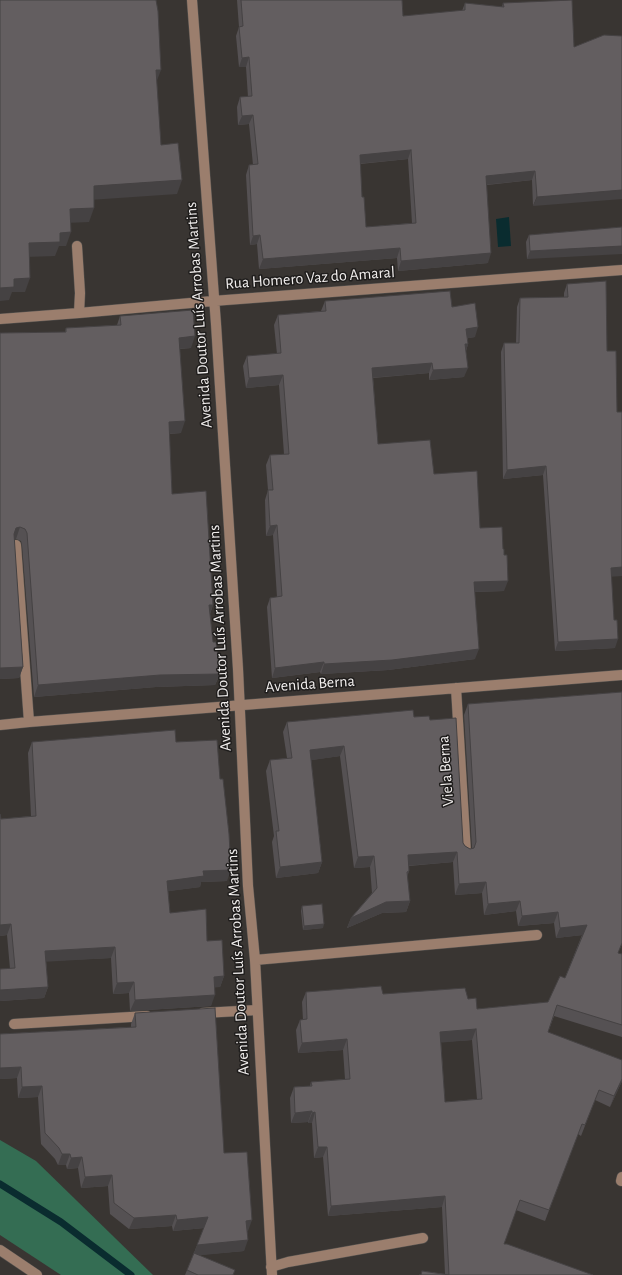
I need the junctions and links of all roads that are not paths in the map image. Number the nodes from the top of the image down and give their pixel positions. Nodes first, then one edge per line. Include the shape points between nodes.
1 (192, 0) edge
2 (77, 246) dead end
3 (622, 270) edge
4 (214, 301) junction
5 (79, 313) junction
6 (0, 319) edge
7 (16, 545) edge
8 (622, 675) edge
9 (456, 688) junction
10 (240, 705) junction
11 (29, 722) junction
12 (0, 725) edge
13 (466, 853) edge
14 (536, 935) dead end
15 (254, 960) junction
16 (257, 1010) junction
17 (194, 1013) edge
18 (155, 1016) edge
19 (14, 1024) dead end
20 (423, 1238) dead end
21 (0, 1250) edge
22 (272, 1271) edge
23 (37, 1275) edge

1 - 4 street, Avenida Doutor Luís Arrobas Martins
2 - 5 street
3 - 4 street, Rua Homero Vaz do Amaral
4 - 5 street, Rua Homero Vaz do Amaral
4 - 10 street, Avenida Doutor Luís Arrobas Martins
5 - 6 street, Rua Homero Vaz do Amaral
7 - 11 street
8 - 9 street, Avenida Berna
9 - 10 street, Avenida Berna
9 - 13 street, Viela Berna
10 - 11 street, Avenida Berna
10 - 15 street, Avenida Doutor Luís Arrobas Martins
11 - 12 street, Avenida Berna
14 - 15 street
15 - 16 street, Avenida Doutor Luís Arrobas Martins
16 - 17 street
16 - 22 street, Avenida Doutor Luís Arrobas Martins
18 - 19 street
20 - 22 street via 288,1262
21 - 23 street

